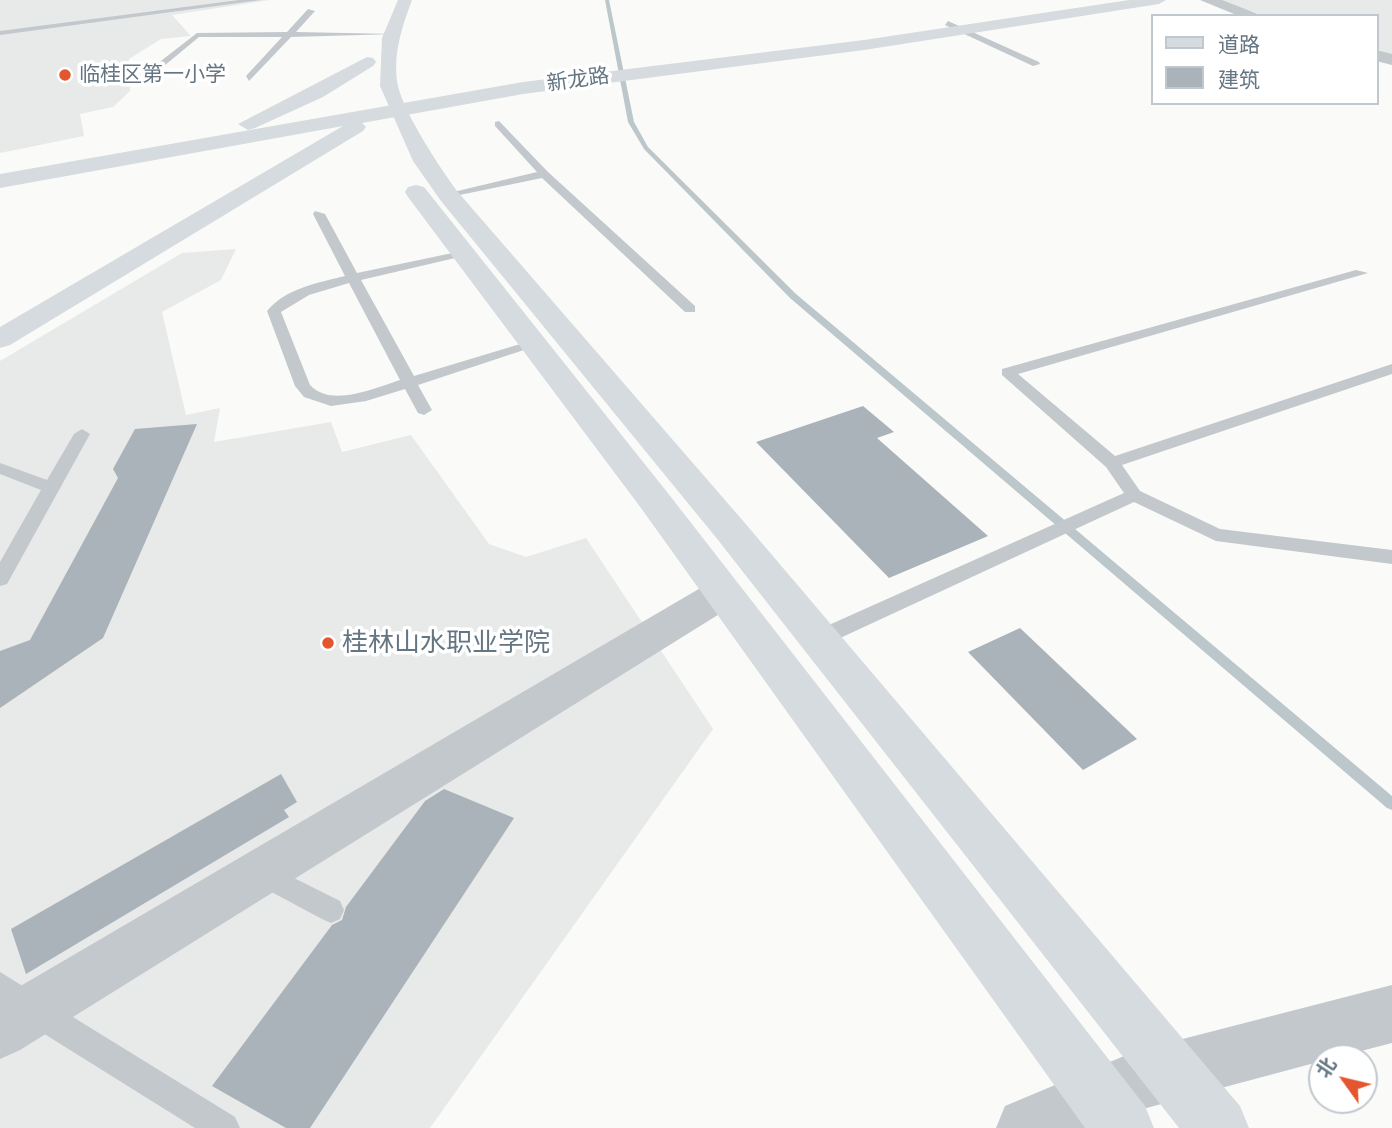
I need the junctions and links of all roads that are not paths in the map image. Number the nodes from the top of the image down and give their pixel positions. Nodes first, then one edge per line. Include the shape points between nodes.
1 (257, 0) edge
2 (387, 0) edge
3 (405, 0) edge
4 (1100, 0) edge
5 (1159, 0) edge
6 (1207, 0) edge
7 (311, 11) dead end
8 (1249, 14) edge
9 (956, 27) junction
10 (0, 33) edge
11 (371, 34) junction
12 (392, 34) junction
13 (289, 35) junction
14 (367, 62) junction
15 (161, 64) dead end
16 (1037, 64) dead end
17 (249, 78) dead end
18 (379, 103) junction
19 (499, 124) dead end
20 (239, 128) junction
21 (261, 136) junction
22 (315, 153) junction
23 (0, 169) edge
24 (544, 174) junction
25 (0, 181) edge
26 (449, 196) junction
27 (319, 214) dead end
28 (462, 255) junction
29 (1361, 273) dead end
30 (353, 279) junction
31 (691, 309) dead end
32 (5, 331) edge
33 (532, 345) junction
34 (1392, 369) edge
35 (409, 383) junction
36 (424, 410) dead end
37 (82, 434) dead end
38 (1112, 463) junction
39 (0, 468) edge
40 (50, 487) junction
41 (1134, 495) junction
42 (1392, 557) edge
43 (0, 579) edge
44 (723, 593) junction
45 (818, 639) junction
46 (259, 873) junction
47 (331, 911) dead end
48 (11, 1008) edge
49 (1392, 1014) edge
50 (1170, 1072) junction
51 (1110, 1112) edge
52 (224, 1128) edge
53 (1027, 1128) edge
54 (1218, 1128) edge

1 - 10 lane
2 - 11 main road
3 - 12 main road
4 - 9 main road, 新龙路
5 - 9 main road, 新龙路
6 - 8 street
7 - 13 lane
9 - 16 lane
9 - 18 main road, 新龙路
11 - 12 lane
11 - 13 lane
11 - 14 main road
12 - 18 main road via 388,86
13 - 15 lane via 197,35
13 - 17 lane
14 - 18 main road
14 - 20 main road via 316,93
18 - 20 main road, 新龙路
18 - 21 main road, 新龙路
18 - 22 main road
18 - 26 main road
18 - 28 main road via 424,207
19 - 24 lane
20 - 23 main road, 新龙路
21 - 22 main road via 307,140 318,147
21 - 25 main road, 新龙路
22 - 32 main road
24 - 26 lane
24 - 31 lane
26 - 45 main road
27 - 30 lane
28 - 30 lane
28 - 33 main road
29 - 38 lane via 1007,372
30 - 35 lane
30 - 35 lane via 314,287 276,307 276,320 303,386 310,394 331,401
33 - 35 lane
33 - 44 main road
34 - 38 lane
35 - 36 lane
37 - 40 lane
38 - 41 lane
39 - 40 lane
40 - 43 lane
41 - 42 lane via 1216,535
41 - 45 lane
44 - 46 street
44 - 51 main road
45 - 50 main road
46 - 47 lane
46 - 48 street
48 - 52 lane
49 - 50 street
50 - 51 street via 1136,1081
50 - 54 main road
51 - 53 street

